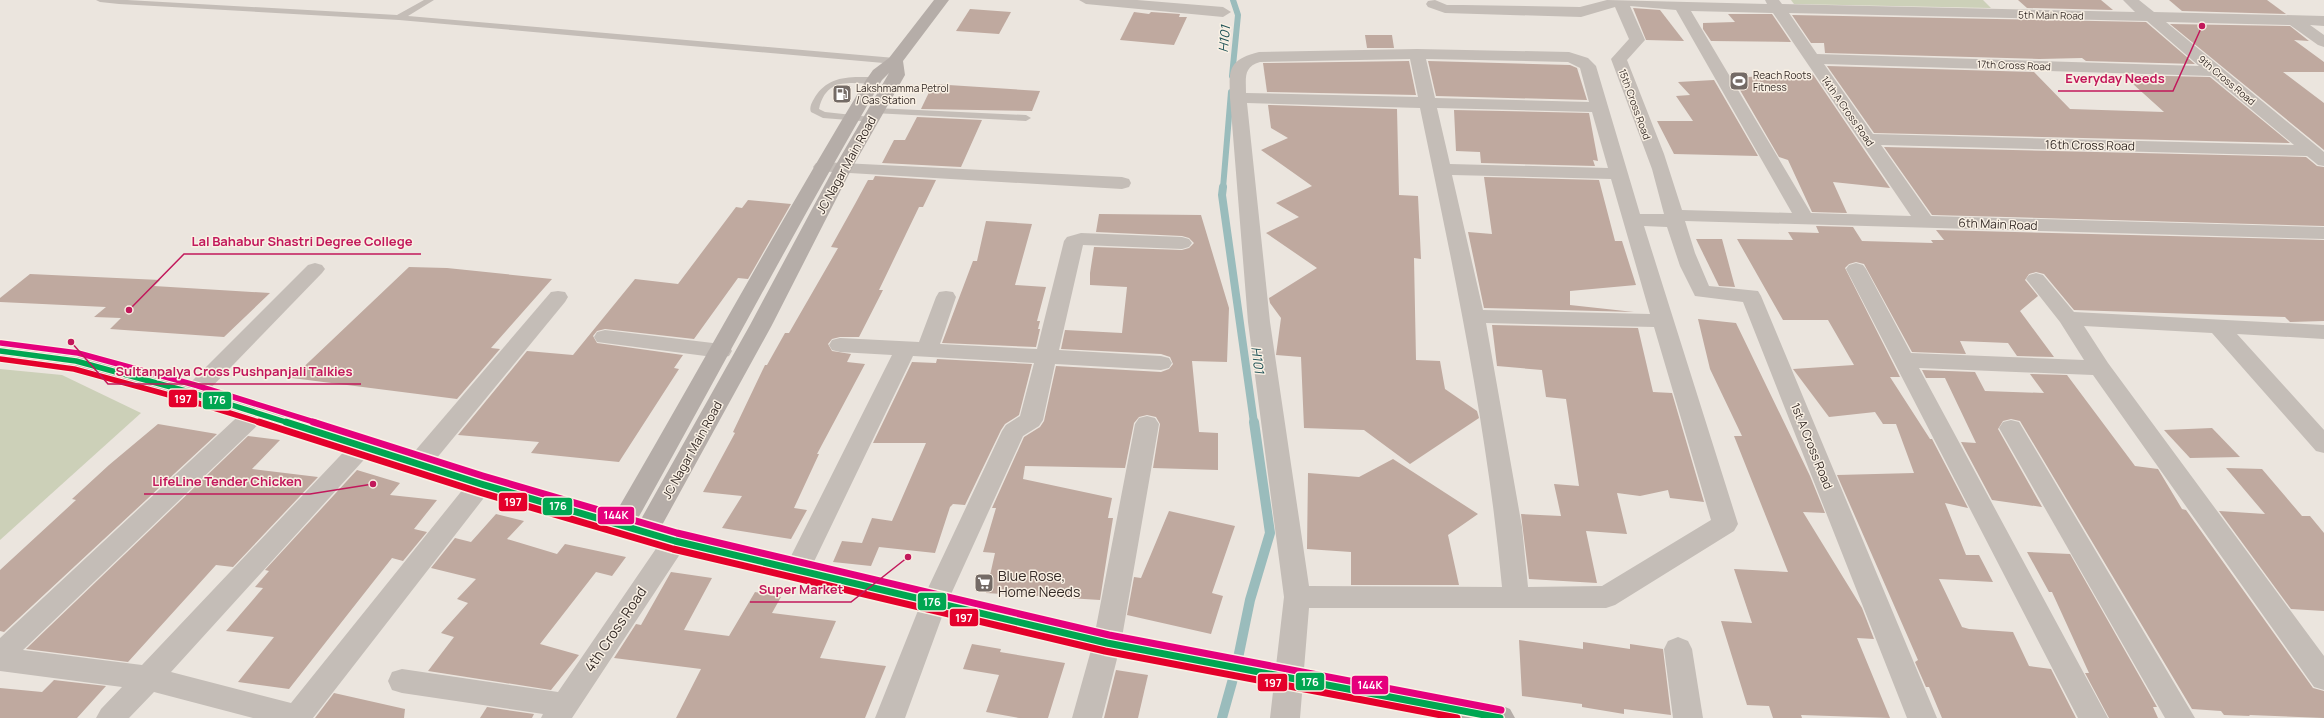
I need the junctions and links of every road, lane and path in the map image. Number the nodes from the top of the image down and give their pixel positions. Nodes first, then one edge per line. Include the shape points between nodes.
1 (100, 0) edge
2 (430, 0) edge
3 (942, 0) edge
4 (1086, 0) edge
5 (1998, 0) edge
6 (2130, 0) edge
7 (121, 1) edge
8 (1620, 1) edge
9 (1433, 4) dead end
10 (1775, 4) edge
11 (1681, 6) junction
12 (1223, 12) dead end
13 (2012, 14) junction
14 (2151, 17) junction
15 (399, 18) junction
16 (2293, 20) junction
17 (2324, 21) edge
18 (2324, 42) edge
19 (1417, 54) junction
20 (1812, 59) junction
21 (895, 61) junction
22 (2216, 71) junction
23 (874, 80) junction
24 (1238, 98) junction
25 (1426, 102) junction
26 (1599, 107) junction
27 (866, 116) junction
28 (1026, 118) dead end
29 (1868, 139) junction
30 (2318, 156) edge
31 (822, 167) junction
32 (843, 168) junction
33 (1442, 169) junction
34 (1620, 174) junction
35 (1122, 183) dead end
36 (1631, 212) junction
37 (1673, 215) junction
38 (1805, 219) junction
39 (1925, 222) junction
40 (2324, 233) edge
41 (1182, 243) dead end
42 (1856, 269) dead end
43 (315, 270) dead end
44 (764, 274) junction
45 (787, 276) junction
46 (2036, 279) dead end
47 (558, 297) dead end
48 (946, 297) dead end
49 (1474, 316) junction
50 (2068, 318) junction
51 (1663, 321) junction
52 (2218, 326) junction
53 (2324, 332) edge
54 (605, 337) dead end
55 (840, 345) dead end
56 (916, 350) junction
57 (0, 351) edge
58 (721, 351) junction
59 (1047, 357) junction
60 (1904, 360) junction
61 (1161, 363) dead end
62 (2100, 368) junction
63 (192, 393) junction
64 (256, 413) junction
65 (1147, 424) dead end
66 (2011, 428) dead end
67 (2324, 445) edge
68 (363, 446) junction
69 (418, 464) junction
70 (481, 484) junction
71 (620, 526) junction
72 (645, 534) junction
73 (675, 541) junction
74 (797, 570) junction
75 (1297, 597) junction
76 (1516, 598) junction
77 (934, 603) junction
78 (1107, 643) junction
79 (1678, 649) dead end
80 (0, 655) edge
81 (0, 659) edge
82 (148, 678) junction
83 (1289, 678) junction
84 (2324, 678) edge
85 (402, 681) dead end
86 (559, 712) edge
87 (1465, 715) edge
88 (297, 717) edge
89 (111, 718) edge
90 (890, 718) edge
91 (1087, 718) edge
92 (1285, 718) edge
93 (1500, 718) edge
94 (1688, 718) edge
95 (1922, 718) edge
96 (2093, 718) edge
97 (2180, 718) edge

1 - 7 lane
2 - 15 lane
3 - 21 main road
4 - 12 street
5 - 13 street
6 - 14 street, 9th Cross Road
7 - 15 lane
8 - 9 street via 1580,12 1462,10 1445,9
8 - 11 street, 5th Main Road
8 - 37 street, 15th Cross Road via 1637,40 1619,59 1666,185
10 - 11 street, 5th Main Road
10 - 13 street, 5th Main Road
10 - 20 street, 14th A Cross Road
11 - 38 street
13 - 14 street, 5th Main Road
14 - 16 street, 5th Main Road
14 - 22 street, 9th Cross Road
15 - 21 lane
16 - 17 street, 5th Main Road
16 - 18 street
19 - 24 street via 1259,57 1244,60 1238,68
19 - 25 street
19 - 26 street via 1569,57 1588,66
20 - 22 street, 17th Cross Road
20 - 29 street, 14th A Cross Road
21 - 23 main road, JC Nagar Main Road
21 - 27 main road, JC Nagar Main Road via 897,75
22 - 30 street, 9th Cross Road
23 - 27 main road, JC Nagar Main Road
23 - 27 lane via 835,83 824,89 814,105 814,110 824,115
24 - 25 street
24 - 75 street via 1259,322
25 - 26 street
25 - 33 street
26 - 34 street
27 - 28 lane
27 - 31 main road, JC Nagar Main Road
27 - 32 main road, JC Nagar Main Road
29 - 30 street, 16th Cross Road
29 - 39 street, 14th A Cross Road
31 - 32 street
31 - 44 main road, JC Nagar Main Road
32 - 35 street
32 - 45 main road, JC Nagar Main Road
33 - 34 street
33 - 49 street
34 - 36 street
36 - 37 street, 6th Main Road
36 - 51 street
37 - 38 street, 6th Main Road
37 - 95 street, 1st A Cross Road via 1693,277 1702,292 1751,296
38 - 39 street, 6th Main Road
39 - 40 street, 6th Main Road
41 - 59 street via 1081,238 1074,241
42 - 60 street
43 - 63 street
44 - 45 main road
44 - 58 main road, JC Nagar Main Road
45 - 72 main road, JC Nagar Main Road
46 - 50 street
47 - 69 street
48 - 56 street
49 - 51 street
49 - 76 street via 1509,527
50 - 52 street
50 - 62 street
51 - 76 street via 1725,524 1606,597
52 - 53 street
52 - 67 street
54 - 58 street
55 - 56 street
56 - 59 street
56 - 74 street
57 - 63 main road via 76,361
58 - 71 main road, JC Nagar Main Road
59 - 61 street
59 - 77 street via 1031,420 1014,431
60 - 62 street
60 - 96 street
62 - 84 street
63 - 64 main road
64 - 68 main road
64 - 80 street
65 - 78 street
66 - 97 street
68 - 69 main road
68 - 82 street
69 - 70 main road
70 - 71 main road
70 - 88 street
71 - 72 main road
72 - 73 main road
73 - 74 main road
73 - 86 street, 4th Cross Road
74 - 77 main road
75 - 76 street
75 - 83 street
77 - 78 main road
77 - 90 street
78 - 83 main road
78 - 91 street
79 - 94 street
81 - 82 street
82 - 88 street
82 - 89 street
83 - 87 main road
83 - 92 street
85 - 86 street
87 - 93 main road

